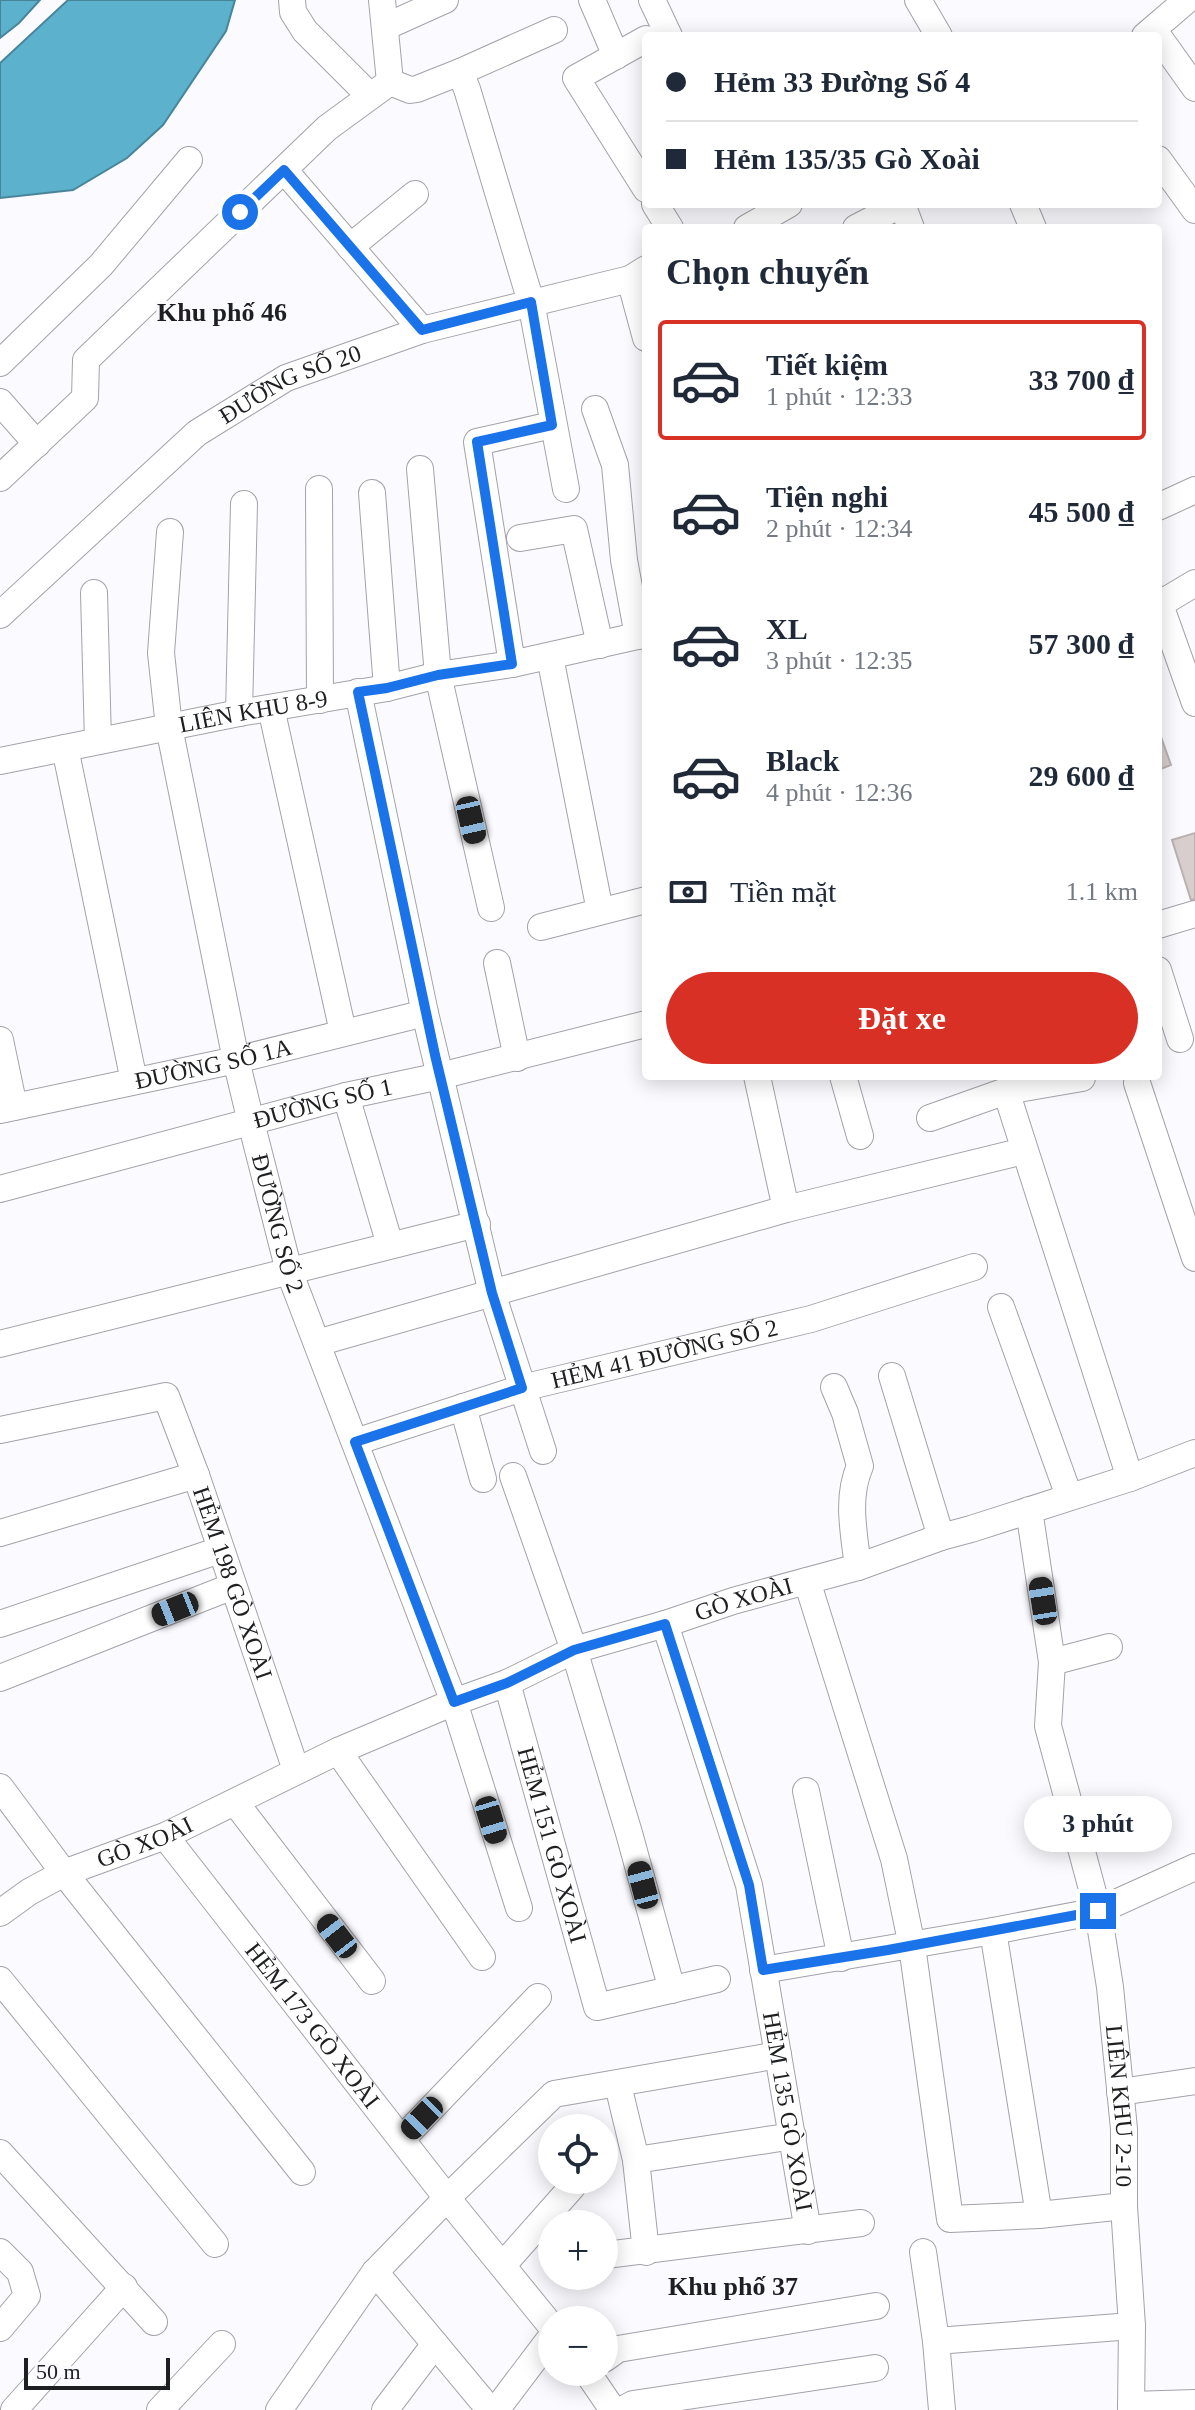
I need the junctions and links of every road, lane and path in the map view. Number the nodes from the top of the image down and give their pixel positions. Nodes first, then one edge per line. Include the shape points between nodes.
1 (292, 0) edge
2 (382, 0) edge
3 (445, 0) edge
4 (592, 0) edge
5 (652, 0) edge
6 (918, 0) edge
7 (1187, 0) edge
8 (385, 27) junction
9 (554, 30) dead end
10 (657, 32) edge
11 (937, 32) edge
12 (1155, 32) edge
13 (642, 43) edge
14 (1162, 46) edge
15 (616, 56) junction
16 (460, 72) junction
17 (1195, 88) edge
18 (380, 89) junction
19 (189, 160) dead end
20 (1162, 165) edge
21 (284, 170) junction
22 (642, 183) edge
23 (415, 194) dead end
24 (782, 208) edge
25 (894, 208) edge
26 (1195, 210) edge
27 (756, 224) edge
28 (864, 224) edge
29 (350, 247) junction
30 (638, 274) edge
31 (531, 302) junction
32 (642, 306) edge
33 (422, 330) junction
34 (0, 363) edge
35 (0, 402) edge
36 (595, 409) dead end
37 (552, 425) junction
38 (37, 444) junction
39 (420, 469) dead end
40 (0, 478) edge
41 (319, 489) dead end
42 (1195, 490) edge
43 (372, 493) dead end
44 (244, 504) dead end
45 (1162, 505) edge
46 (560, 531) junction
47 (170, 532) dead end
48 (520, 538) dead end
49 (1195, 583) edge
50 (94, 593) dead end
51 (1162, 600) edge
52 (1162, 606) edge
53 (0, 615) edge
54 (642, 635) edge
55 (1185, 641) edge
56 (600, 645) junction
57 (550, 657) junction
58 (512, 664) junction
59 (438, 675) junction
60 (387, 688) junction
61 (358, 692) junction
62 (320, 700) junction
63 (1195, 703) edge
64 (271, 708) junction
65 (239, 713) junction
66 (169, 727) junction
67 (98, 741) junction
68 (65, 748) junction
69 (0, 761) edge
70 (642, 901) edge
71 (491, 908) dead end
72 (600, 911) junction
73 (1195, 914) edge
74 (1162, 924) edge
75 (541, 927) dead end
76 (497, 963) dead end
77 (1162, 983) edge
78 (425, 1013) junction
79 (642, 1025) edge
80 (343, 1032) junction
81 (1180, 1039) dead end
82 (0, 1040) edge
83 (517, 1058) junction
84 (236, 1060) junction
85 (440, 1076) junction
86 (758, 1080) edge
87 (844, 1080) edge
88 (1070, 1080) edge
89 (134, 1081) junction
90 (1137, 1083) dead end
91 (1006, 1091) junction
92 (346, 1096) junction
93 (7, 1108) edge
94 (930, 1118) dead end
95 (251, 1122) junction
96 (860, 1136) dead end
97 (1024, 1151) junction
98 (0, 1189) edge
99 (786, 1209) junction
100 (477, 1224) junction
101 (390, 1245) junction
102 (1195, 1258) edge
103 (974, 1267) dead end
104 (289, 1271) junction
105 (492, 1293) junction
106 (1001, 1307) dead end
107 (317, 1343) junction
108 (0, 1344) edge
109 (892, 1376) dead end
110 (834, 1387) dead end
111 (522, 1388) junction
112 (463, 1407) junction
113 (0, 1430) edge
114 (355, 1442) junction
115 (543, 1451) dead end
116 (1195, 1453) edge
117 (196, 1475) junction
118 (513, 1476) dead end
119 (1130, 1478) junction
120 (483, 1479) dead end
121 (1069, 1496) junction
122 (1029, 1510) junction
123 (0, 1533) edge
124 (941, 1537) junction
125 (220, 1550) junction
126 (858, 1567) junction
127 (807, 1581) junction
128 (233, 1586) junction
129 (0, 1624) edge
130 (665, 1624) junction
131 (1109, 1647) dead end
132 (574, 1650) junction
133 (1052, 1662) junction
134 (0, 1678) edge
135 (507, 1683) junction
136 (454, 1702) junction
137 (338, 1751) junction
138 (296, 1770) junction
139 (0, 1787) edge
140 (806, 1791) dead end
141 (235, 1802) junction
142 (165, 1836) junction
143 (1195, 1867) edge
144 (64, 1873) junction
145 (519, 1908) dead end
146 (1098, 1911) junction
147 (0, 1913) edge
148 (993, 1931) junction
149 (912, 1946) junction
150 (482, 1957) dead end
151 (841, 1958) junction
152 (763, 1970) junction
153 (717, 1979) dead end
154 (0, 1980) edge
155 (372, 1981) dead end
156 (672, 1990) junction
157 (538, 1997) dead end
158 (778, 2055) junction
159 (1195, 2081) edge
160 (618, 2085) junction
161 (1120, 2092) junction
162 (793, 2136) junction
163 (403, 2138) junction
164 (0, 2153) edge
165 (636, 2160) junction
166 (302, 2172) dead end
167 (566, 2194) edge
168 (447, 2198) junction
169 (1124, 2206) junction
170 (1039, 2215) junction
171 (861, 2223) dead end
172 (808, 2231) junction
173 (215, 2244) dead end
174 (0, 2252) edge
175 (646, 2252) junction
176 (923, 2252) dead end
177 (618, 2254) edge
178 (503, 2265) junction
179 (375, 2272) junction
180 (124, 2287) junction
181 (876, 2306) dead end
182 (538, 2309) edge
183 (154, 2322) dead end
184 (1132, 2326) junction
185 (0, 2328) edge
186 (936, 2341) junction
187 (222, 2344) dead end
188 (435, 2344) junction
189 (618, 2349) edge
190 (538, 2354) edge
191 (875, 2368) dead end
192 (597, 2386) edge
193 (1195, 2403) edge
194 (1131, 2408) edge
195 (14, 2410) edge
196 (160, 2410) edge
197 (279, 2410) edge
198 (385, 2410) edge
199 (490, 2410) edge
200 (496, 2410) edge
201 (613, 2410) edge
202 (622, 2410) edge
203 (942, 2410) edge

1 - 18 street via 305,31
2 - 8 street
3 - 8 street
4 - 15 street
5 - 10 street
6 - 11 street
7 - 12 street
8 - 18 street
9 - 16 street
13 - 15 street
14 - 17 street
15 - 22 street via 576,78
16 - 18 street via 417,89
16 - 31 street
18 - 21 street via 327,128
19 - 34 street via 101,265
20 - 26 street
21 - 29 street
21 - 38 street via 86,360 85,398
23 - 29 street
24 - 27 street
25 - 28 street
29 - 33 street
30 - 31 street, ĐƯỜNG SỐ 20
30 - 32 street
31 - 33 street, ĐƯỜNG SỐ 20
31 - 37 street
33 - 53 street, ĐƯỜNG SỐ 20 via 286,378 197,433
35 - 38 street
36 - 54 street via 615,465 624,560
37 - 46 street
37 - 58 street via 477,442
38 - 40 street
39 - 59 street
41 - 62 street
42 - 45 street
43 - 60 street
44 - 65 street
46 - 48 street
46 - 56 street via 574,529
47 - 66 street, ĐƯỜNG SỐ 2 via 161,653
49 - 51 street
50 - 67 street
52 - 55 street
54 - 56 street, LIÊN KHU 8-9
55 - 63 street
56 - 57 street, LIÊN KHU 8-9
57 - 58 street, LIÊN KHU 8-9
57 - 72 street
58 - 59 street, LIÊN KHU 8-9
59 - 60 street, LIÊN KHU 8-9
59 - 71 street
60 - 61 street, LIÊN KHU 8-9
61 - 62 street, LIÊN KHU 8-9
61 - 78 street
62 - 64 street, LIÊN KHU 8-9
64 - 65 street, LIÊN KHU 8-9
64 - 80 street
65 - 66 street, LIÊN KHU 8-9
66 - 67 street, LIÊN KHU 8-9
66 - 84 street, ĐƯỜNG SỐ 2
67 - 68 street, LIÊN KHU 8-9
68 - 69 street, LIÊN KHU 8-9
68 - 89 street
70 - 72 street
72 - 75 street
73 - 74 street
76 - 83 street
77 - 81 street
78 - 80 street, ĐƯỜNG SỐ 1A
78 - 85 street
79 - 83 street, ĐƯỜNG SỐ 1
80 - 84 street, ĐƯỜNG SỐ 1A
82 - 93 street
83 - 85 street, ĐƯỜNG SỐ 1
84 - 89 street, ĐƯỜNG SỐ 1A
84 - 95 street, ĐƯỜNG SỐ 2
85 - 92 street, ĐƯỜNG SỐ 1
85 - 100 street
86 - 99 street
87 - 96 street
88 - 91 street
89 - 93 street, ĐƯỜNG SỐ 1A
90 - 102 street
91 - 94 street
91 - 97 street
92 - 95 street, ĐƯỜNG SỐ 1
92 - 101 street
95 - 98 street, ĐƯỜNG SỐ 1
95 - 104 street, ĐƯỜNG SỐ 2
97 - 99 street
97 - 119 street
99 - 105 street
100 - 101 street
100 - 105 street
101 - 104 street
103 - 111 street, HẺM 41 ĐƯỜNG SỐ 2 via 811,1319
104 - 107 street, ĐƯỜNG SỐ 2
104 - 108 street
105 - 107 street
105 - 111 street
106 - 121 street
107 - 114 street, ĐƯỜNG SỐ 2
109 - 124 street
110 - 126 street via 860,1466 851,1506
111 - 112 street, HẺM 41 ĐƯỜNG SỐ 2
111 - 115 street
112 - 114 street, HẺM 41 ĐƯỜNG SỐ 2
112 - 120 street
113 - 117 street, HẺM 198 GÒ XOÀI via 166,1396
114 - 136 street, ĐƯỜNG SỐ 2
116 - 119 street, GÒ XOÀI
117 - 123 street
117 - 125 street, HẺM 198 GÒ XOÀI
118 - 132 street
119 - 121 street, GÒ XOÀI
121 - 122 street, GÒ XOÀI
122 - 124 street, GÒ XOÀI
122 - 133 street, LIÊN KHU 2-10
124 - 126 street, GÒ XOÀI
125 - 128 street, HẺM 198 GÒ XOÀI
125 - 129 street
126 - 127 street, GÒ XOÀI
127 - 130 street, GÒ XOÀI
127 - 149 street via 894,1859
128 - 134 street
128 - 138 street, HẺM 198 GÒ XOÀI
130 - 132 street, GÒ XOÀI
130 - 152 street, HẺM 135 GÒ XOÀI via 749,1885
131 - 133 street
132 - 135 street, GÒ XOÀI
132 - 156 street
133 - 146 street, LIÊN KHU 2-10 via 1048,1726
135 - 136 street, GÒ XOÀI
135 - 156 street, HẺM 151 GÒ XOÀI via 597,2007
136 - 137 street, GÒ XOÀI
136 - 145 street, ĐƯỜNG SỐ 2
137 - 138 street, GÒ XOÀI
137 - 150 street
138 - 141 street, GÒ XOÀI
139 - 144 street
140 - 151 street
141 - 142 street, GÒ XOÀI
141 - 155 street
142 - 144 street, GÒ XOÀI
142 - 163 street, HẺM 173 GÒ XOÀI
143 - 146 street
144 - 147 street, GÒ XOÀI
144 - 166 street
146 - 148 street
146 - 161 street, LIÊN KHU 2-10
148 - 149 street
148 - 170 street
149 - 151 street
149 - 170 street via 950,2219
151 - 152 street
152 - 158 street, HẺM 135 GÒ XOÀI
153 - 156 street
154 - 173 street
157 - 163 street
158 - 160 street
158 - 162 street, HẺM 135 GÒ XOÀI
159 - 161 street
160 - 165 street
160 - 168 street via 554,2094
161 - 169 street, LIÊN KHU 2-10
162 - 165 street
162 - 172 street, HẺM 135 GÒ XOÀI
163 - 168 street, HẺM 173 GÒ XOÀI
164 - 180 street
165 - 175 street
167 - 178 street
168 - 178 street, HẺM 173 GÒ XOÀI
168 - 179 street
169 - 170 street
169 - 184 street, LIÊN KHU 2-10
171 - 172 street
172 - 175 street
174 - 185 street via 20,2272 27,2296
175 - 177 street
176 - 186 street
178 - 182 street, HẺM 173 GÒ XOÀI
179 - 188 street
179 - 197 street
180 - 183 street
180 - 195 street
181 - 189 street
184 - 186 street
184 - 194 street, LIÊN KHU 2-10
186 - 203 street
187 - 196 street
188 - 198 street
188 - 199 street
190 - 200 street
191 - 202 street via 633,2404
192 - 201 street
193 - 194 street

